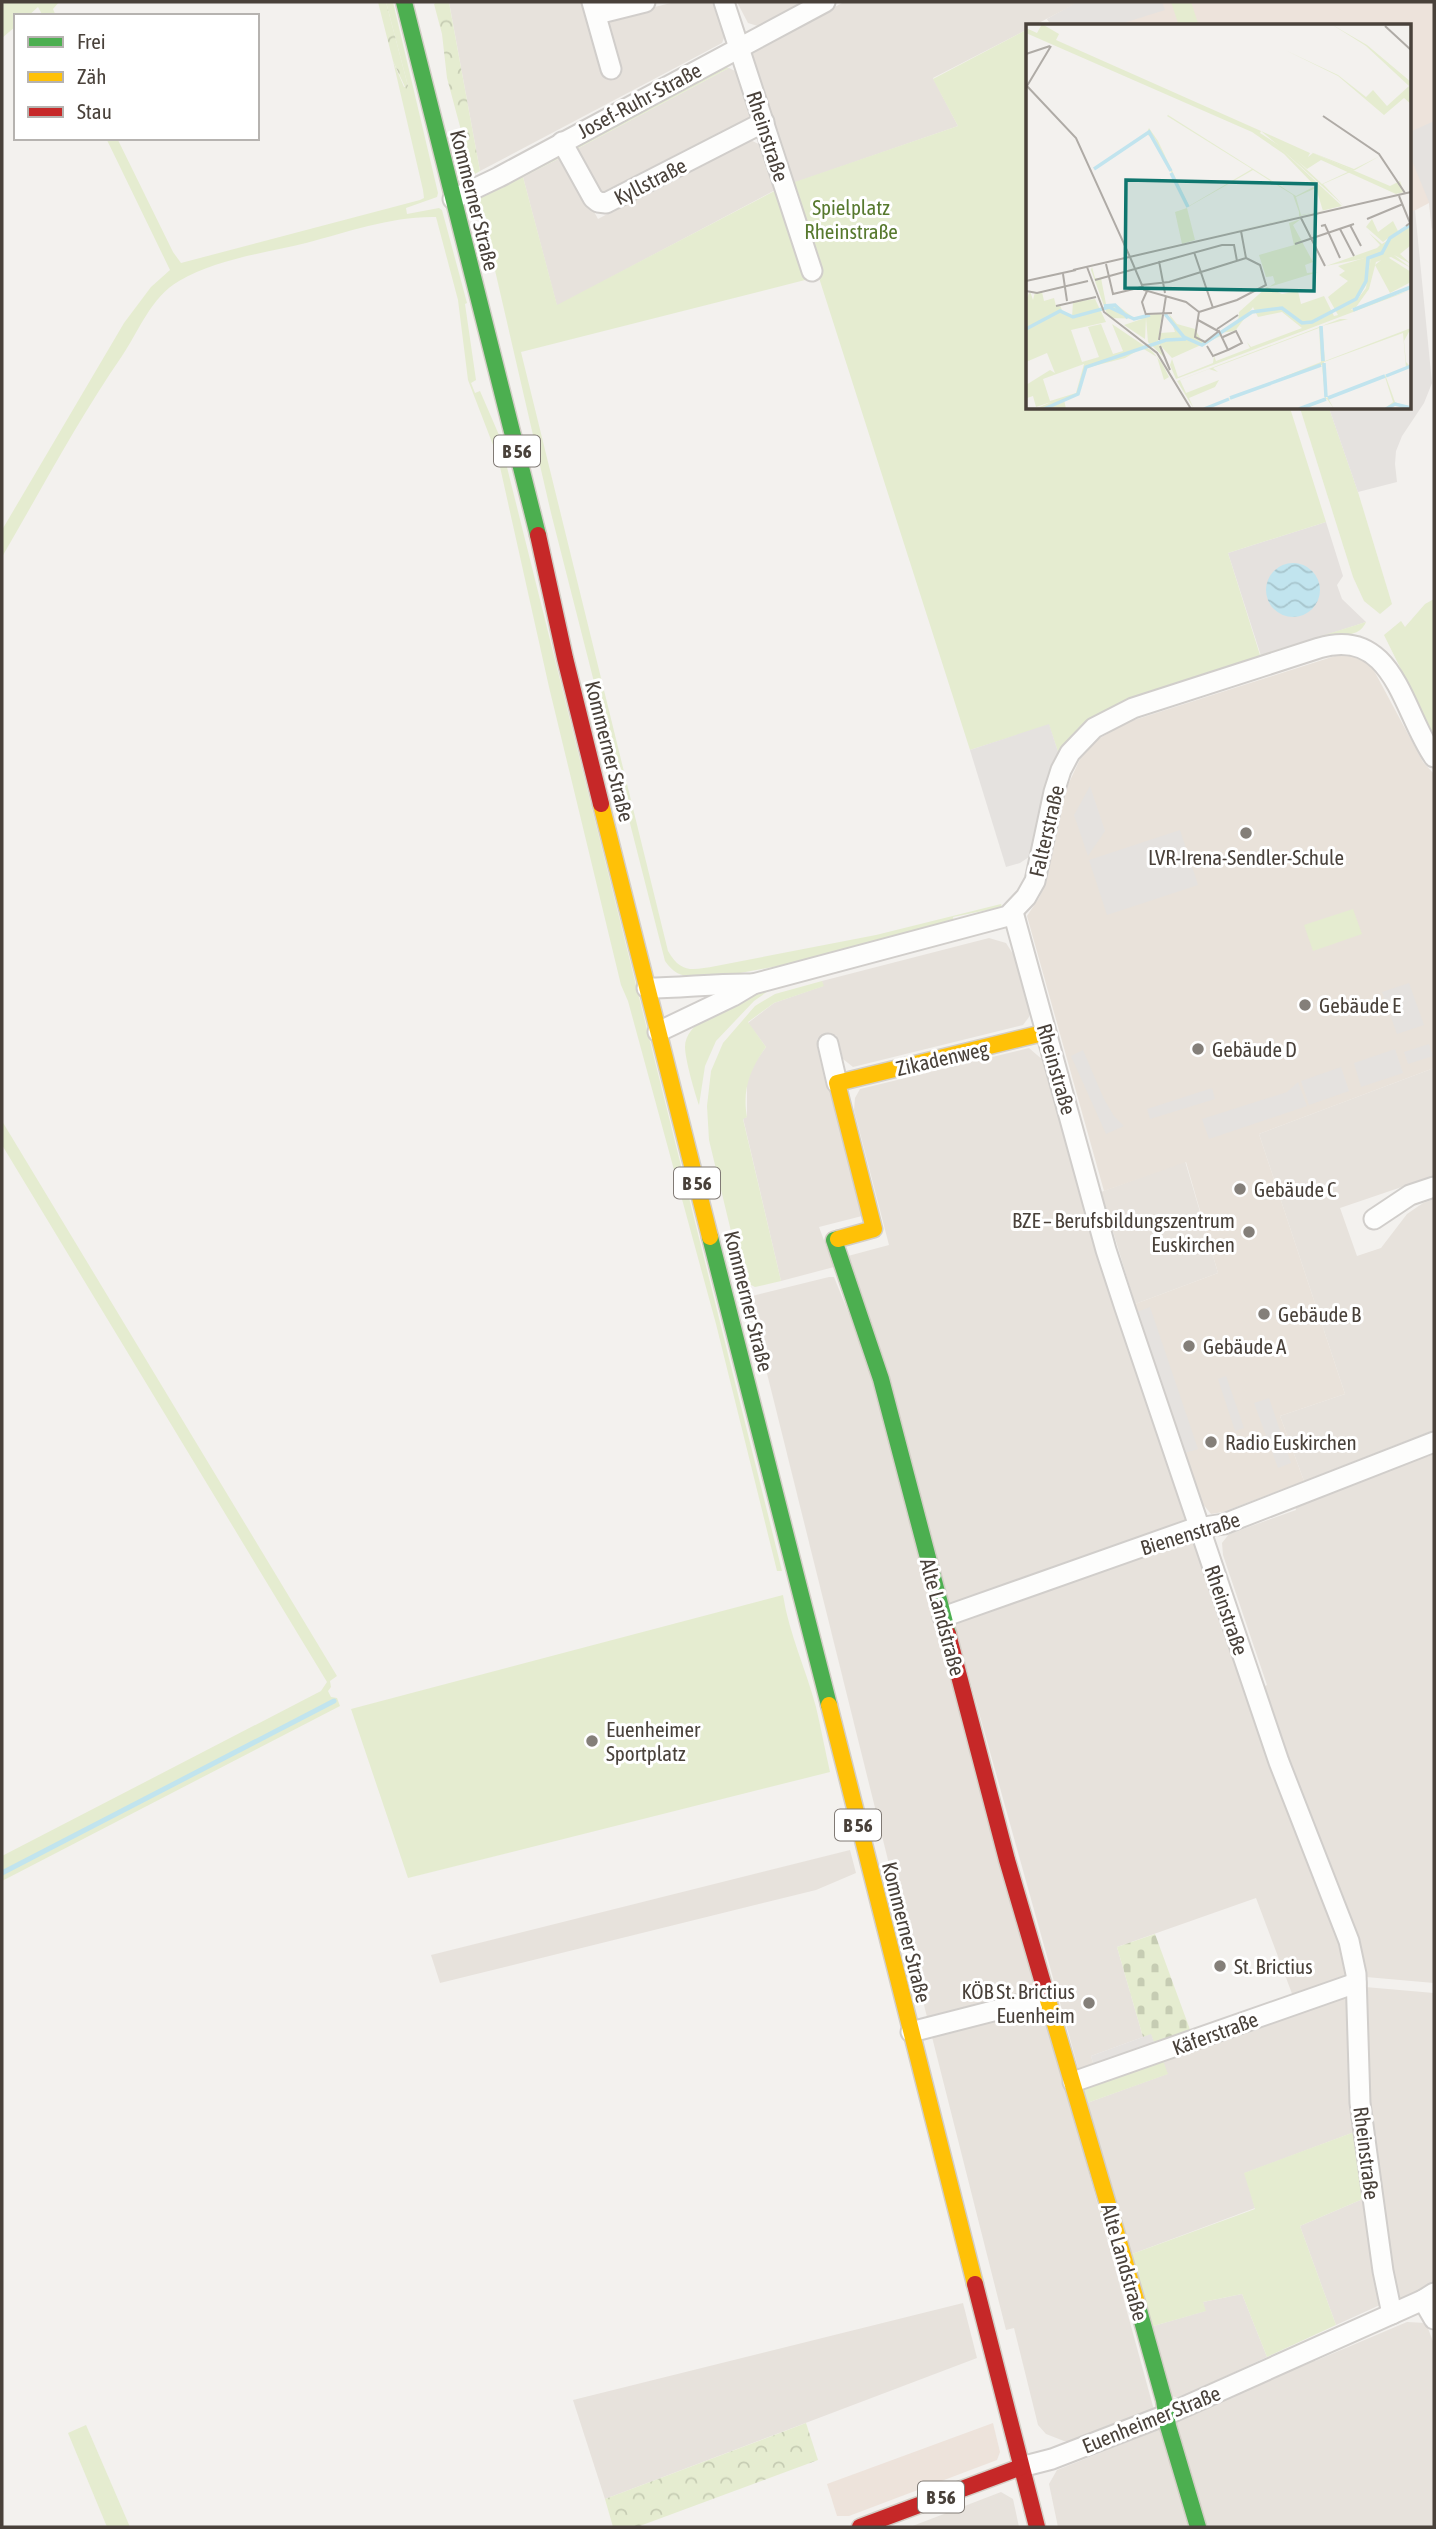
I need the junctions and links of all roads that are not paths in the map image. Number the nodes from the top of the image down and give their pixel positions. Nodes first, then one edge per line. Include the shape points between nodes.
1 (404, 2) edge
2 (645, 2) edge
3 (724, 2) edge
4 (825, 2) edge
5 (594, 8) edge
6 (740, 47) junction
7 (611, 69) dead end
8 (764, 122) junction
9 (562, 142) junction
10 (453, 198) junction
11 (813, 271) dead end
12 (1434, 757) edge
13 (1013, 912) junction
14 (753, 984) junction
15 (647, 988) junction
16 (658, 1032) junction
17 (1047, 1032) junction
18 (828, 1044) dead end
19 (837, 1083) junction
20 (1434, 1187) edge
21 (1374, 1219) dead end
22 (1434, 1442) edge
23 (1200, 1528) junction
24 (943, 1617) junction
25 (1356, 1983) junction
26 (1048, 1997) junction
27 (911, 2032) junction
28 (1073, 2082) junction
29 (1429, 2297) edge
30 (1392, 2314) junction
31 (1434, 2319) edge
32 (1166, 2415) junction
33 (1021, 2468) junction
34 (860, 2527) edge
35 (1037, 2527) edge
36 (1198, 2527) edge

1 - 10 main road, Kommerner Straße / B 56
2 - 5 street
3 - 6 street, Rheinstraße
4 - 6 street, Josef-Ruhr-Straße
5 - 7 street
6 - 8 street, Rheinstraße
6 - 9 street, Josef-Ruhr-Straße
8 - 9 street, Kyllstraße via 606,204 593,198
8 - 11 street, Rheinstraße
9 - 10 street, Josef-Ruhr-Straße
10 - 15 main road, Kommerner Straße / B 56
12 - 13 street, Falterstraße via 1388,669 1364,647 1343,643 1133,708 1094,728 1070,752 1054,792 1035,881
13 - 14 street via 989,923
13 - 17 street, Rheinstraße
14 - 15 street
14 - 16 street
15 - 16 main road, Kommerner Straße / B 56
16 - 27 main road, Kommerner Straße / B 56
17 - 19 main road, Zikadenweg
17 - 23 street, Rheinstraße via 1106,1250
18 - 19 street
19 - 24 main road, Alte Landstraße via 874,1229 834,1240 881,1379
20 - 21 street via 1410,1195
22 - 23 street, Bienenstraße via 1224,1524
23 - 24 street, Bienenstraße
23 - 25 street, Rheinstraße via 1279,1762 1343,1923
24 - 26 main road, Alte Landstraße
25 - 28 street, Käferstraße
25 - 30 street, Rheinstraße via 1360,2103
26 - 27 street
26 - 28 main road, Alte Landstraße
27 - 33 main road, Kommerner Straße / B 56
28 - 32 main road, Alte Landstraße
29 - 30 street, Euenheimer Straße
29 - 31 street
30 - 32 street, Euenheimer Straße
32 - 33 street, Euenheimer Straße
32 - 36 main road, Alte Landstraße
33 - 34 main road, Euenheimer Straße / B 56
33 - 35 main road, Kommerner Straße

